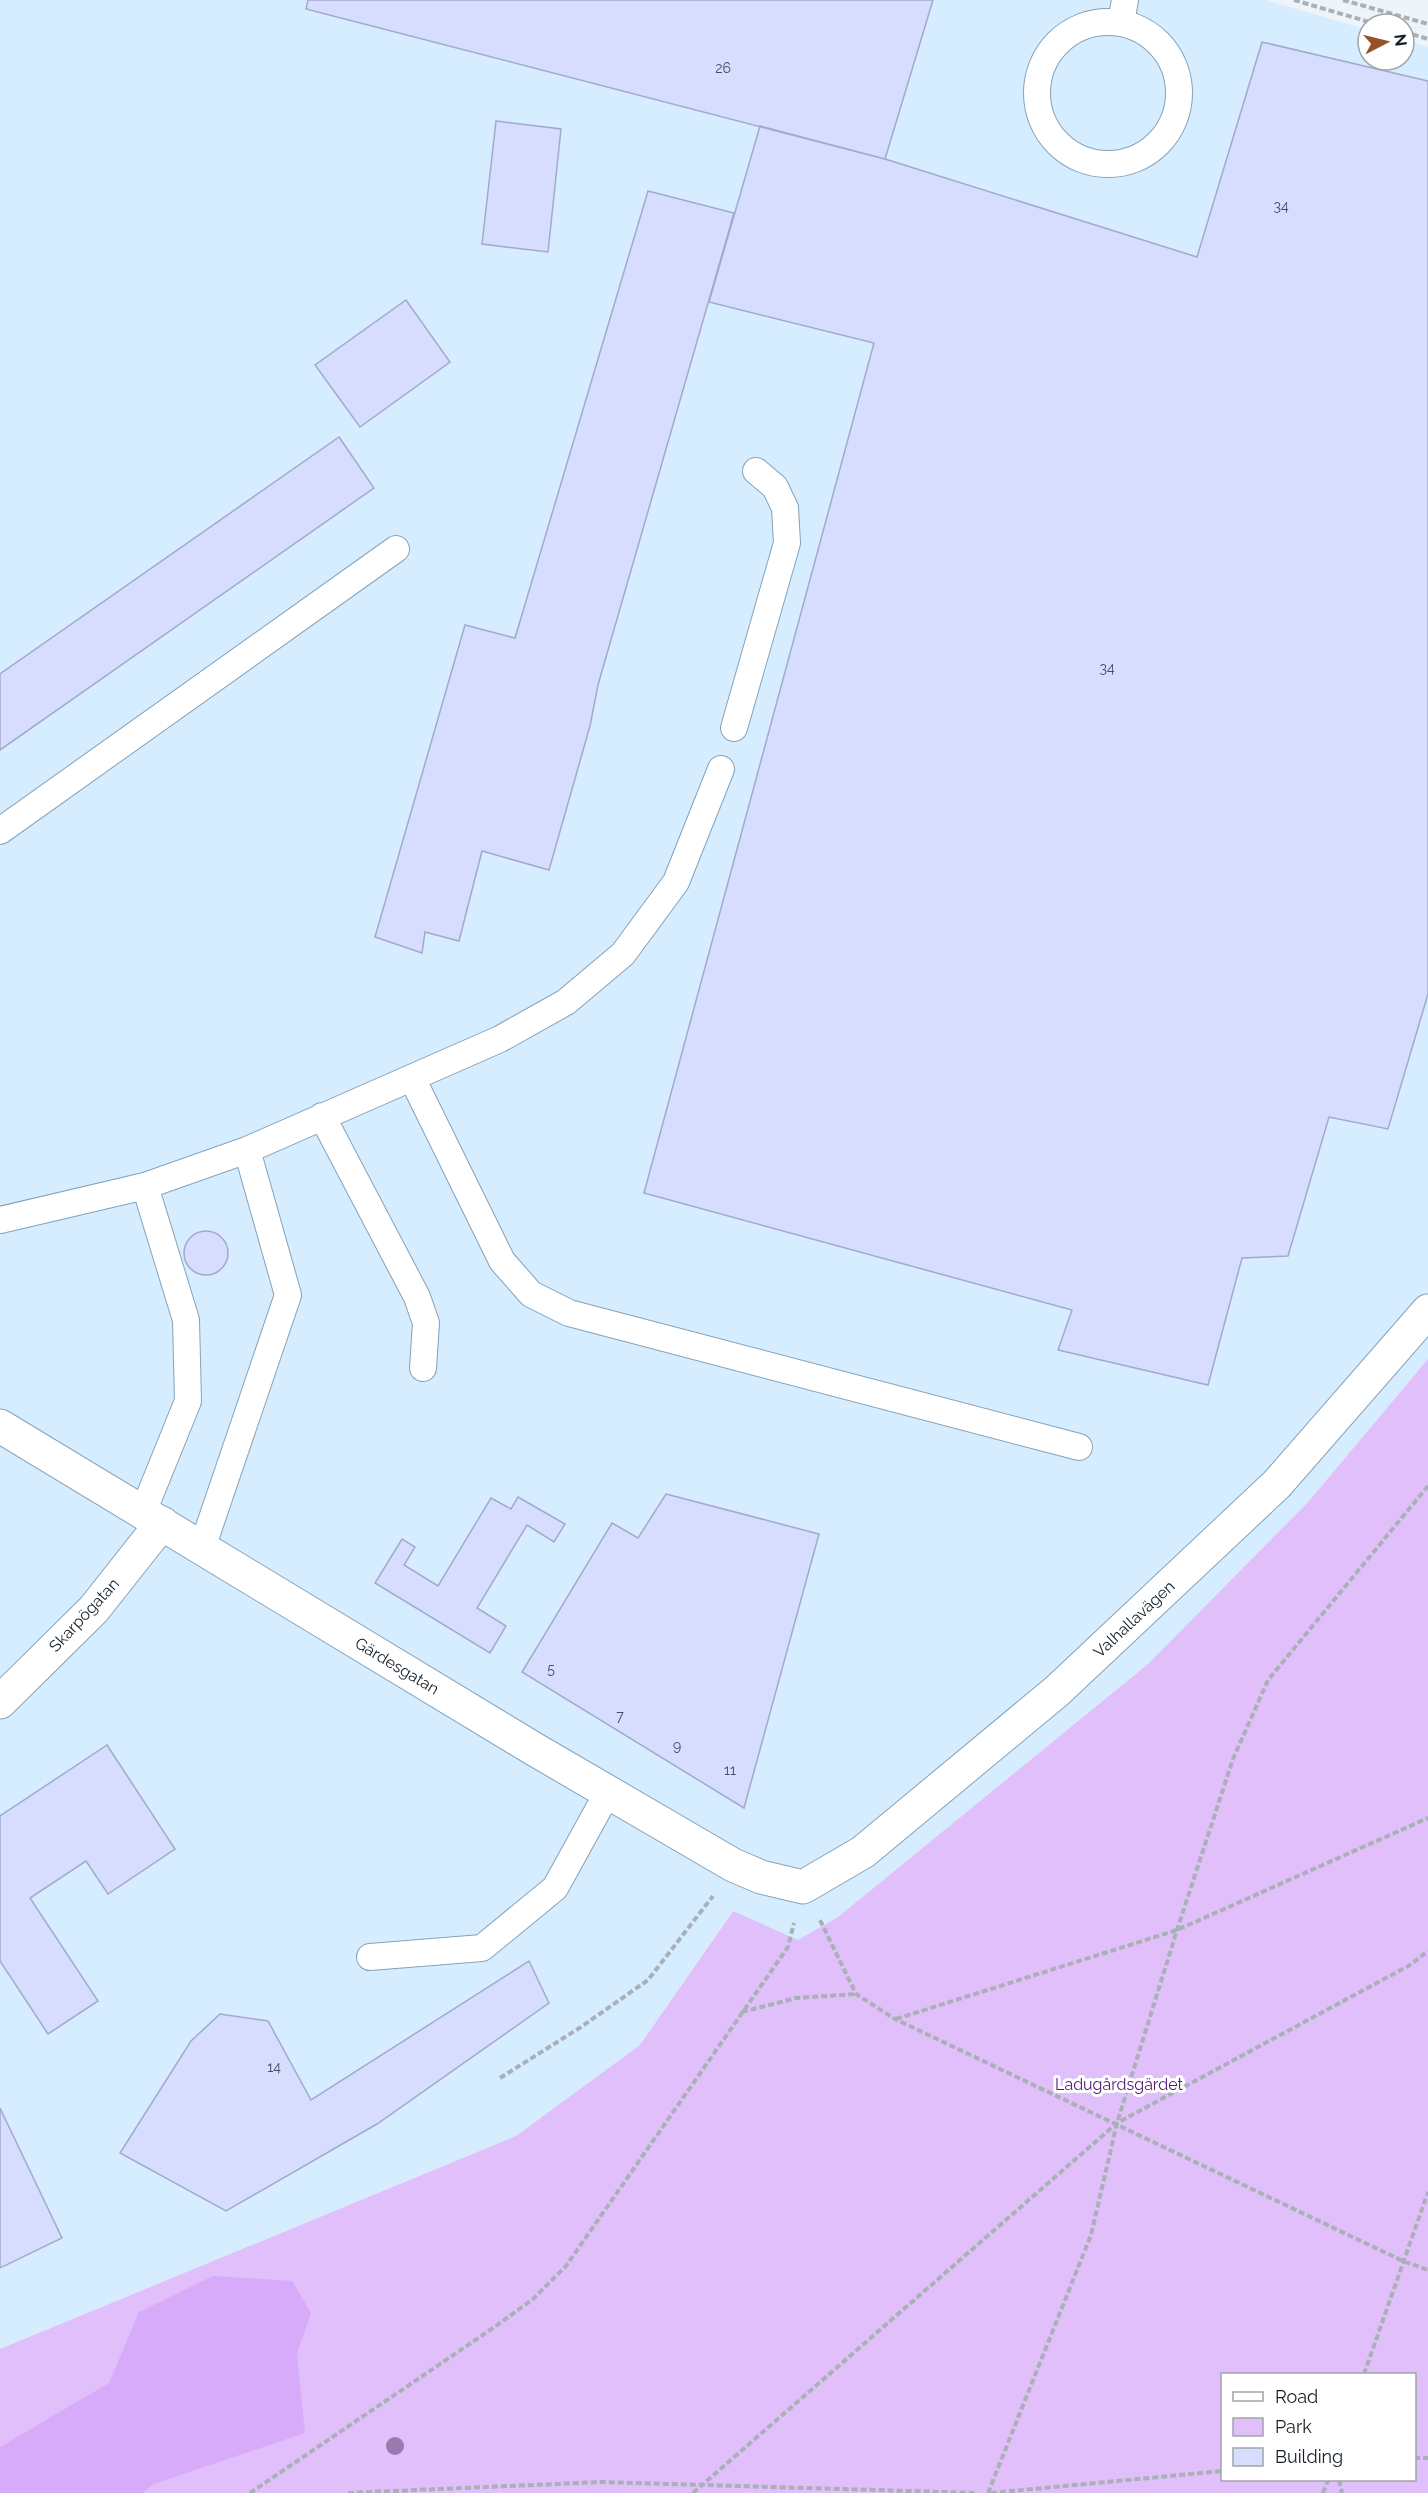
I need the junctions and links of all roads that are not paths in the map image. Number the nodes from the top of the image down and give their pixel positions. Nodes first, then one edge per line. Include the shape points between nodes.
1 (1123, 11) edge
2 (756, 471) dead end
3 (396, 549) dead end
4 (734, 728) dead end
5 (721, 769) dead end
6 (0, 831) edge
7 (412, 1078) junction
8 (322, 1116) junction
9 (247, 1150) junction
10 (145, 1186) junction
11 (0, 1220) edge
12 (1428, 1311) edge
13 (423, 1368) dead end
14 (0, 1426) edge
15 (1079, 1447) dead end
16 (153, 1518) junction
17 (202, 1548) junction
18 (0, 1702) edge
19 (608, 1792) junction
20 (803, 1887) joint
21 (370, 1957) dead end

1 - 1 lane via 1077,28 1058,42 1044,60 1037,81 1036,104 1043,126 1056,144 1075,158 1096,165 1121,164 1144,156 1163,140 1175,118 1180,93 1176,69 1163,47
2 - 4 lane via 775,486 784,508 787,543
3 - 6 lane
5 - 7 lane via 676,882 623,954 566,1002 500,1039
7 - 8 lane
7 - 15 lane via 502,1261 531,1294 569,1313
8 - 9 lane
8 - 13 lane via 417,1297 426,1323
9 - 10 lane
9 - 17 lane via 288,1295
10 - 11 lane
10 - 16 lane via 186,1320 188,1401
12 - 20 street, Valhallavägen via 1277,1484 1057,1691 863,1852
14 - 16 street, Gärdesgatan
16 - 17 street, Gärdesgatan
16 - 18 street, Skarpögatan via 94,1609
17 - 19 street, Gärdesgatan
19 - 20 street, Gärdesgatan via 733,1865 761,1877
19 - 21 lane via 555,1888 482,1948

